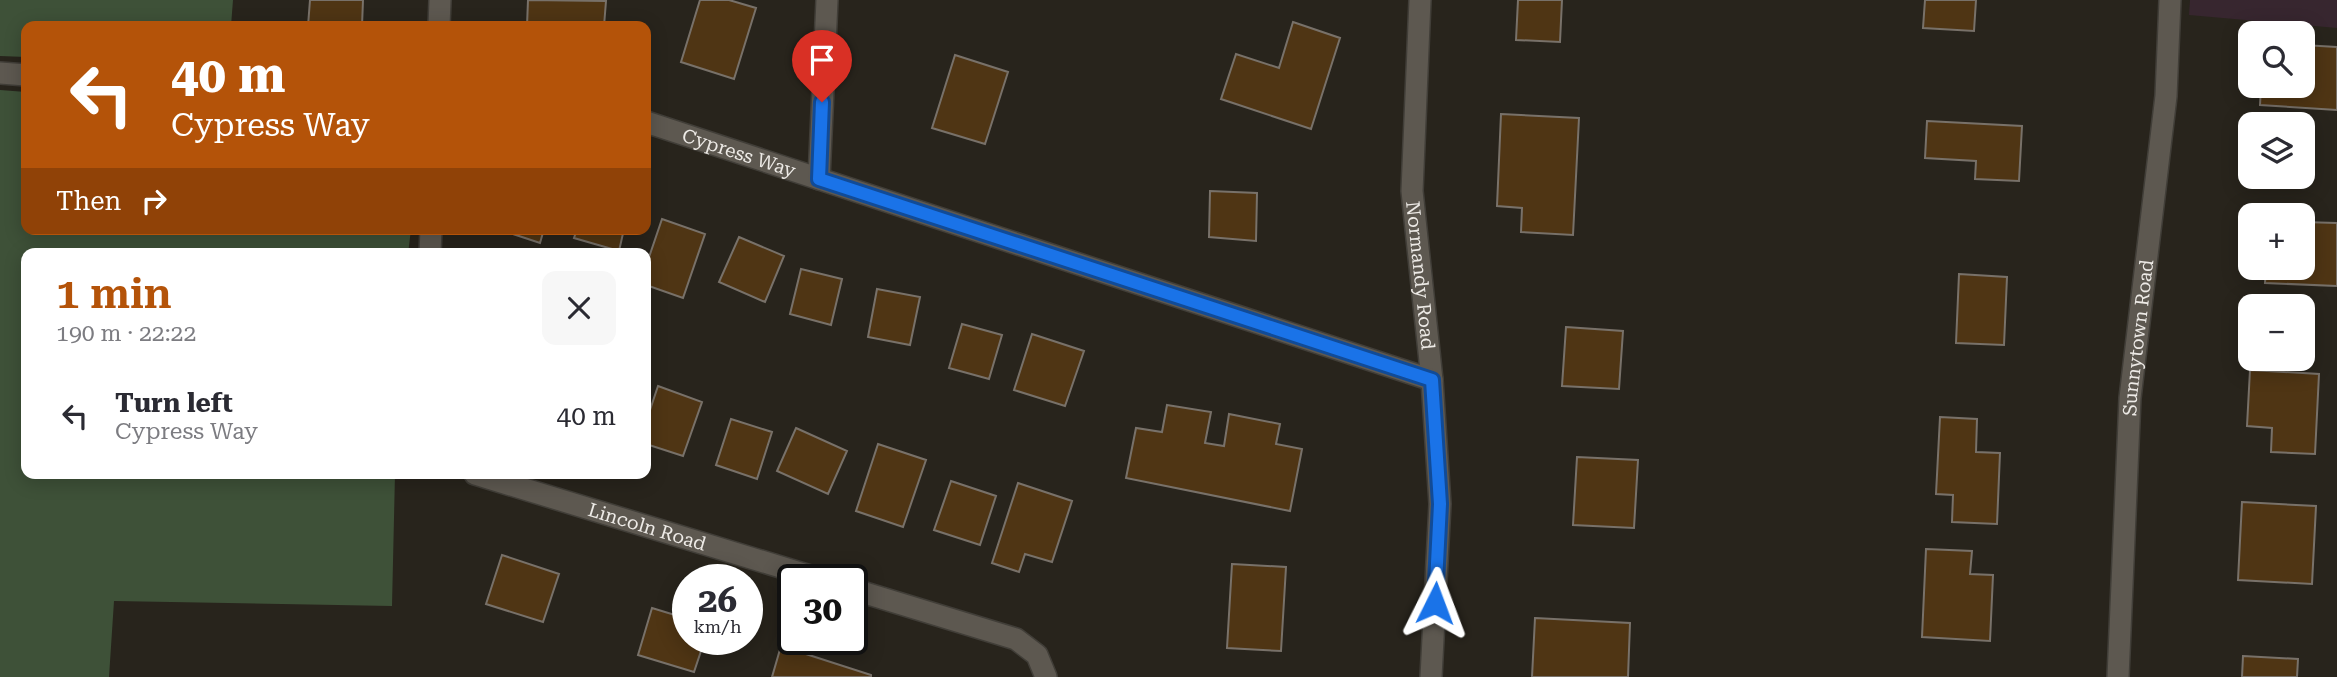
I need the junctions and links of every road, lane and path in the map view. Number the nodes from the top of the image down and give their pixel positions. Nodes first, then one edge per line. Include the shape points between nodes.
1 (440, 0) edge
2 (827, 0) edge
3 (1420, 0) edge
4 (2170, 0) edge
5 (439, 21) edge
6 (0, 73) edge
7 (21, 75) edge
8 (651, 124) edge
9 (819, 179) junction
10 (1432, 380) junction
11 (491, 479) edge
12 (777, 566) edge
13 (868, 594) edge
14 (1046, 677) edge
15 (1432, 677) edge
16 (2118, 677) edge

1 - 5 street
2 - 9 street
3 - 10 street, Normandy Road via 1412,191
4 - 16 street, Sunnytown Road via 2166,96 2130,398
6 - 7 street
8 - 9 street, Cypress Way
9 - 10 street, Cypress Way
10 - 15 street, Normandy Road via 1440,504
11 - 12 street, Lincoln Road
13 - 14 street via 1016,639 1037,656

